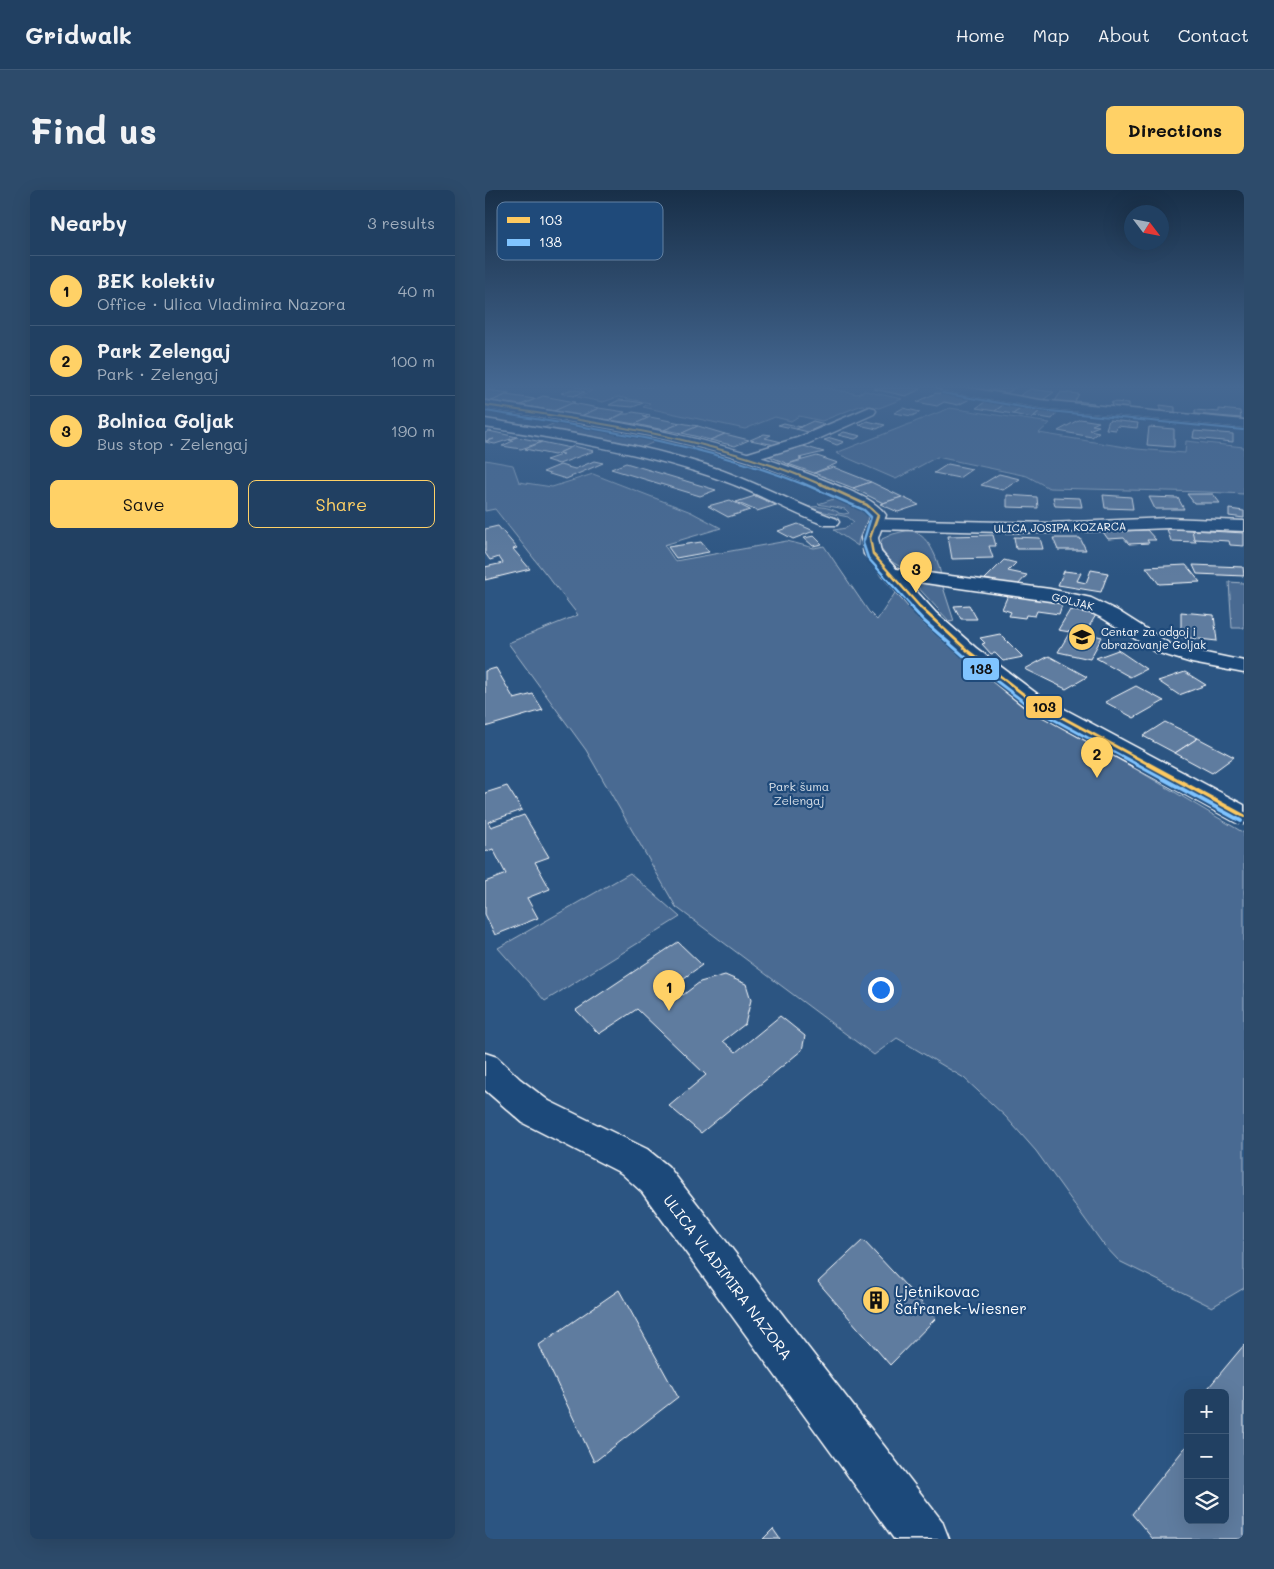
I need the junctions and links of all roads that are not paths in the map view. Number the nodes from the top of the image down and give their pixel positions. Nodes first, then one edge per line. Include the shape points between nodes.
1 (630, 450) edge
2 (723, 450) edge
3 (772, 450) edge
4 (750, 457) junction
5 (831, 522) dead end
6 (875, 524) junction
7 (1244, 526) edge
8 (889, 573) junction
9 (1244, 667) edge
10 (1244, 816) edge
11 (485, 1067) edge
12 (924, 1539) edge

1 - 5 street via 730,478
2 - 4 street
3 - 4 street
4 - 6 street via 867,505 878,515
6 - 7 street, ULICA JOSIPA KOZARCA via 1049,528 1168,523
6 - 8 street via 870,536 870,549
8 - 9 street, GOLJAK via 1084,602 1163,648
8 - 10 street via 929,617 1032,701
11 - 12 street, ULICA VLADIMIRA NAZORA via 535,1112 634,1161 655,1180

